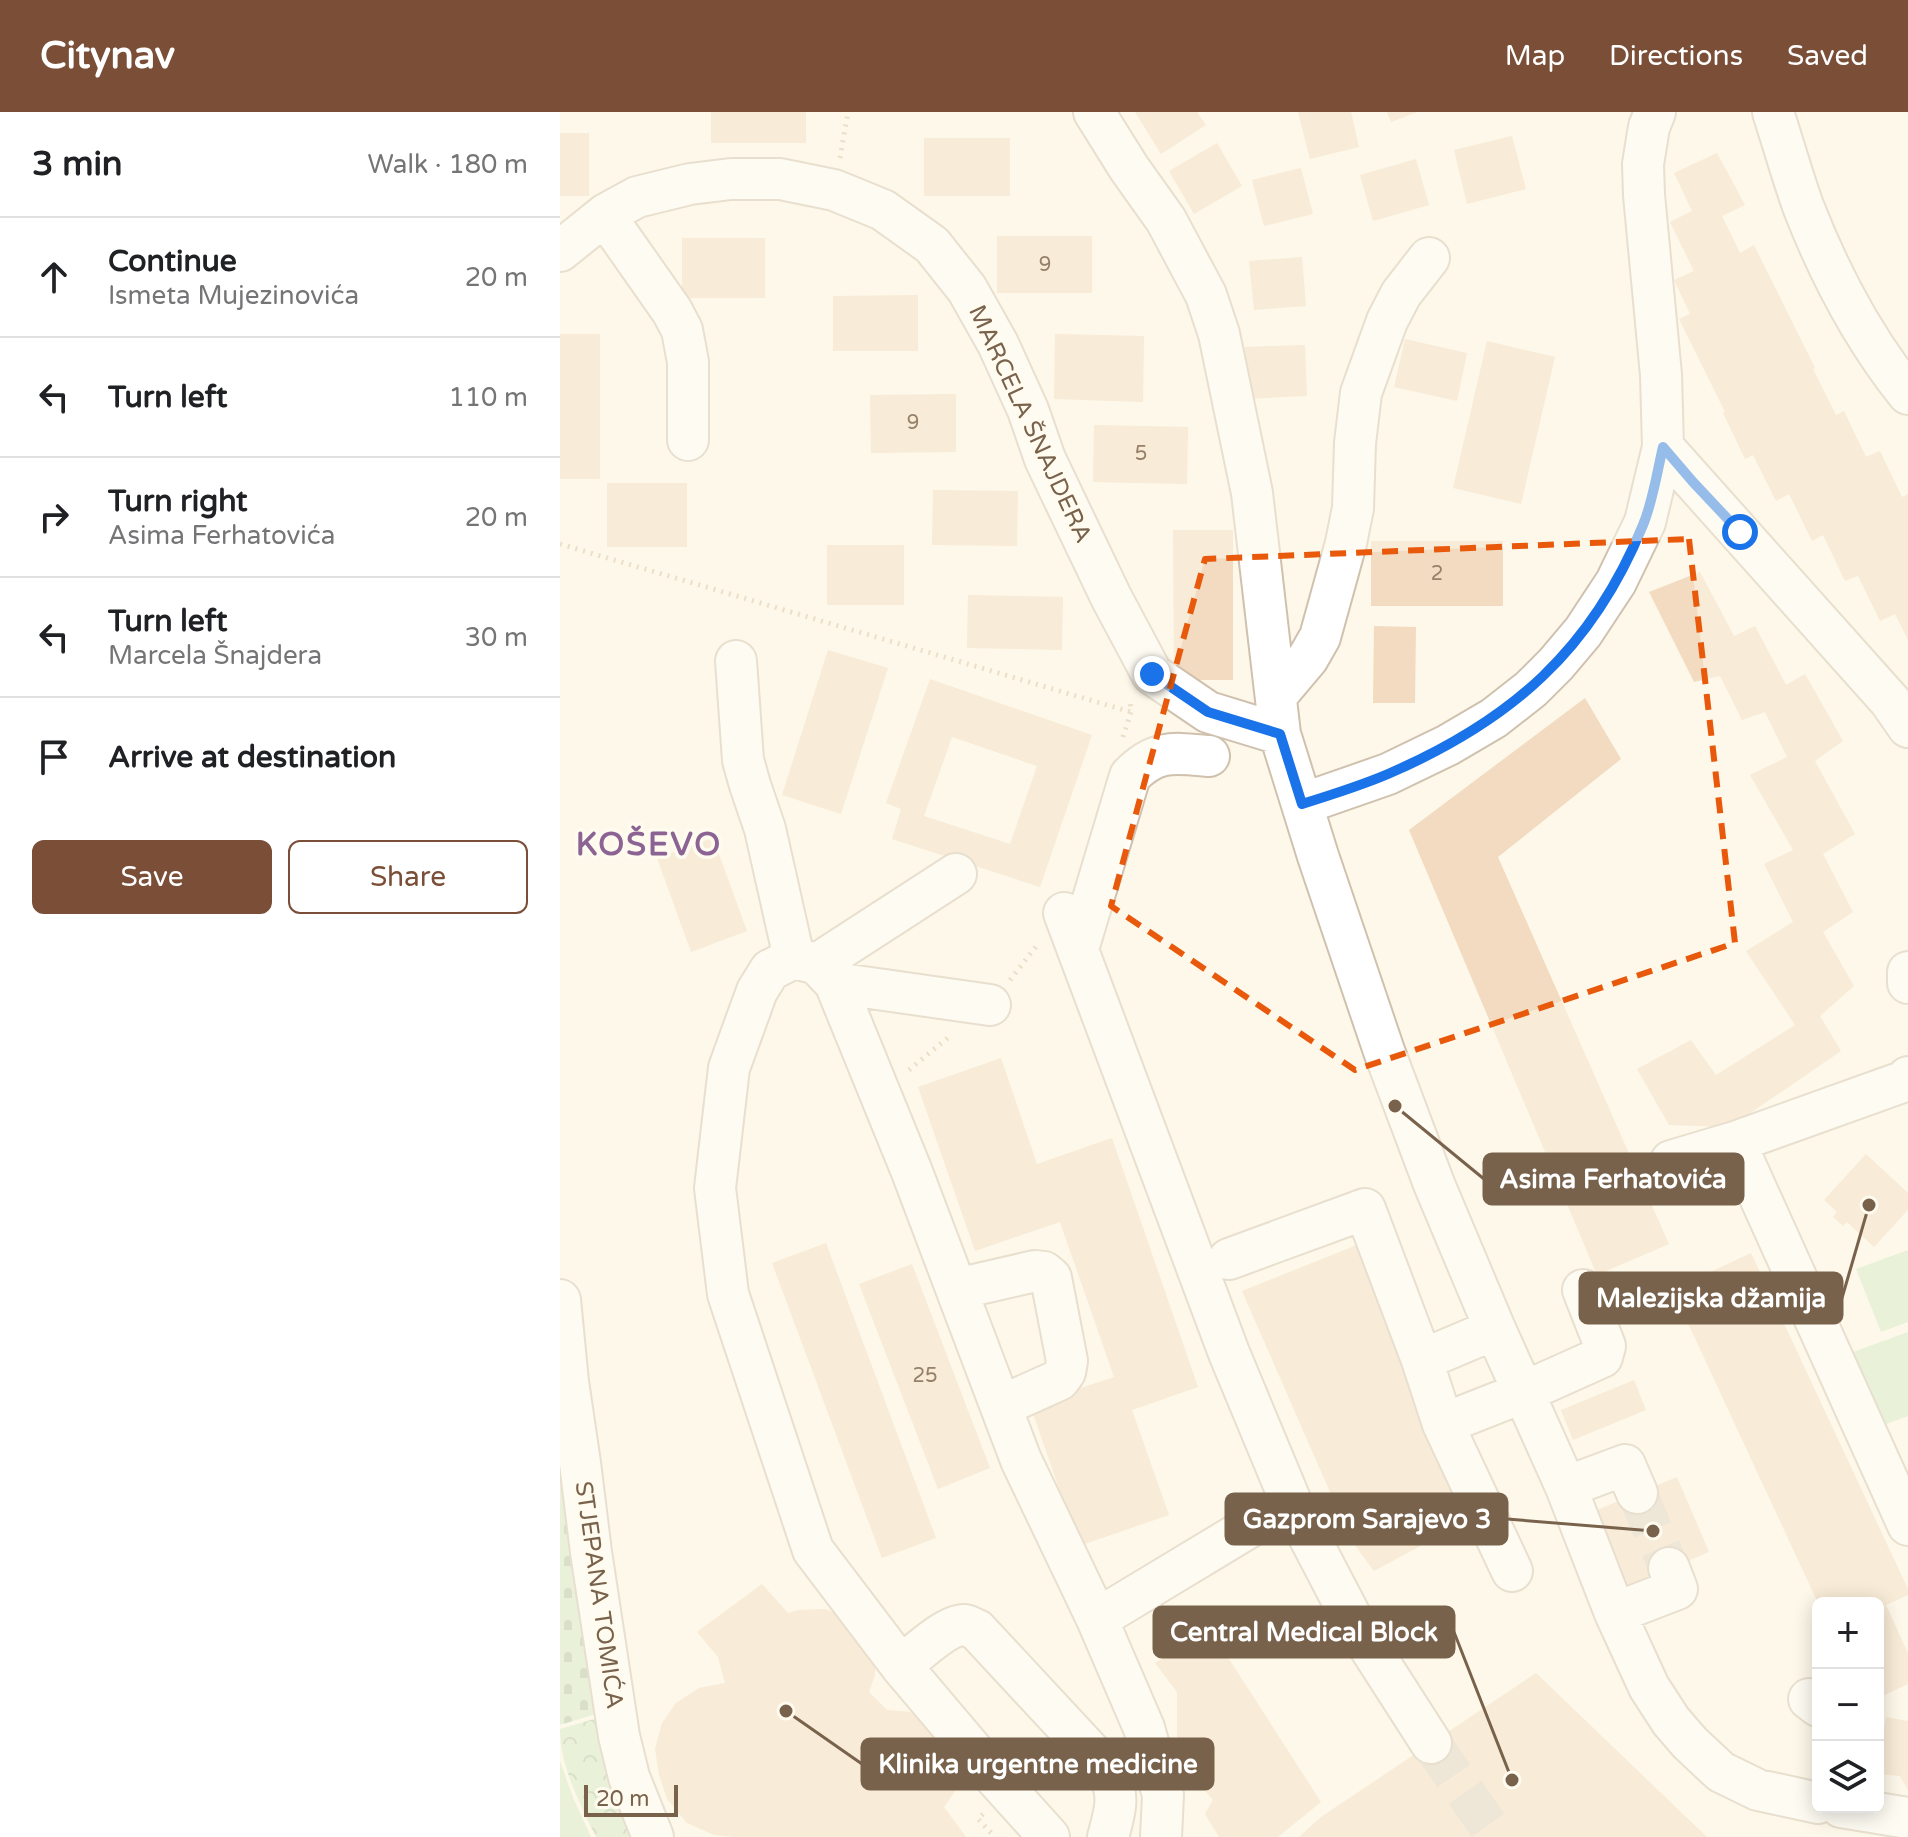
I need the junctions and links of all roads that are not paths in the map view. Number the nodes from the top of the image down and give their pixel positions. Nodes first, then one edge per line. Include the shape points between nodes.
1 (1094, 112) edge
2 (1655, 112) edge
3 (1773, 112) edge
4 (606, 214) junction
5 (560, 251) edge
6 (1429, 258) dead end
7 (1908, 394) edge
8 (688, 440) dead end
9 (1663, 447) junction
10 (736, 661) dead end
11 (1278, 715) junction
12 (1908, 727) edge
13 (1209, 756) dead end
14 (1302, 804) junction
15 (956, 874) dead end
16 (815, 969) junction
17 (1908, 972) edge
18 (1908, 983) edge
19 (990, 1005) dead end
20 (1908, 1077) edge
21 (1735, 1142) junction
22 (1671, 1161) dead end
23 (1229, 1259) dead end
24 (957, 1289) junction
25 (1583, 1290) dead end
26 (560, 1300) edge
27 (1495, 1329) junction
28 (1422, 1360) junction
29 (1524, 1392) junction
30 (1001, 1406) junction
31 (1443, 1424) junction
32 (1566, 1487) junction
33 (1637, 1493) tunnel mouth
34 (1291, 1502) junction
35 (1908, 1525) edge
36 (1669, 1568) tunnel mouth
37 (1512, 1571) dead end
38 (1615, 1613) junction
39 (1097, 1619) junction
40 (901, 1666) junction
41 (1431, 1743) tunnel mouth
42 (1812, 1802) edge
43 (653, 1837) edge
44 (1049, 1837) edge
45 (1108, 1837) edge
46 (1161, 1837) edge

1 - 11 street via 1173,231 1206,295 1219,334 1252,493
2 - 9 street via 1643,164
3 - 7 street via 1826,261 1874,347
4 - 5 street, MARCELA ŠNAJDERA
4 - 8 street via 682,330 688,362
4 - 11 street, MARCELA ŠNAJDERA via 637,197 690,184 780,179 834,190 883,210 932,245 967,289 1004,357 1045,459 1152,674 1208,712
6 - 11 street via 1387,321 1361,393 1346,543 1320,637
9 - 12 street
9 - 14 street via 1645,522 1616,582 1583,632 1531,689 1448,745 1388,774
10 - 16 street via 743,760
11 - 14 street
13 - 34 street via 1156,756 1130,776 1071,931 1229,1353
14 - 27 street via 1384,1051
15 - 16 street
16 - 19 street
16 - 24 street via 912,1172
16 - 40 street via 770,970 729,1068 715,1188 728,1294 813,1550
17 - 18 street
20 - 21 street
21 - 22 street
21 - 35 street
23 - 28 street via 1365,1209
24 - 30 street
24 - 30 street via 1035,1271 1051,1278 1065,1372 1059,1380
25 - 29 street via 1605,1346 1602,1357
26 - 43 street, STJEPANA TOMIĆA via 619,1736
27 - 28 street
27 - 29 street
28 - 31 street
29 - 31 street
29 - 32 street
30 - 39 street
31 - 37 street
32 - 33 street via 1625,1465
32 - 38 street
34 - 39 street
34 - 41 street via 1354,1623
36 - 38 street via 1677,1589
38 - 42 street via 1649,1687 1690,1743 1721,1772 1758,1790
39 - 46 street via 1144,1728 1163,1795
40 - 44 street
40 - 45 street via 947,1631 964,1625 977,1630 1109,1772 1117,1806

